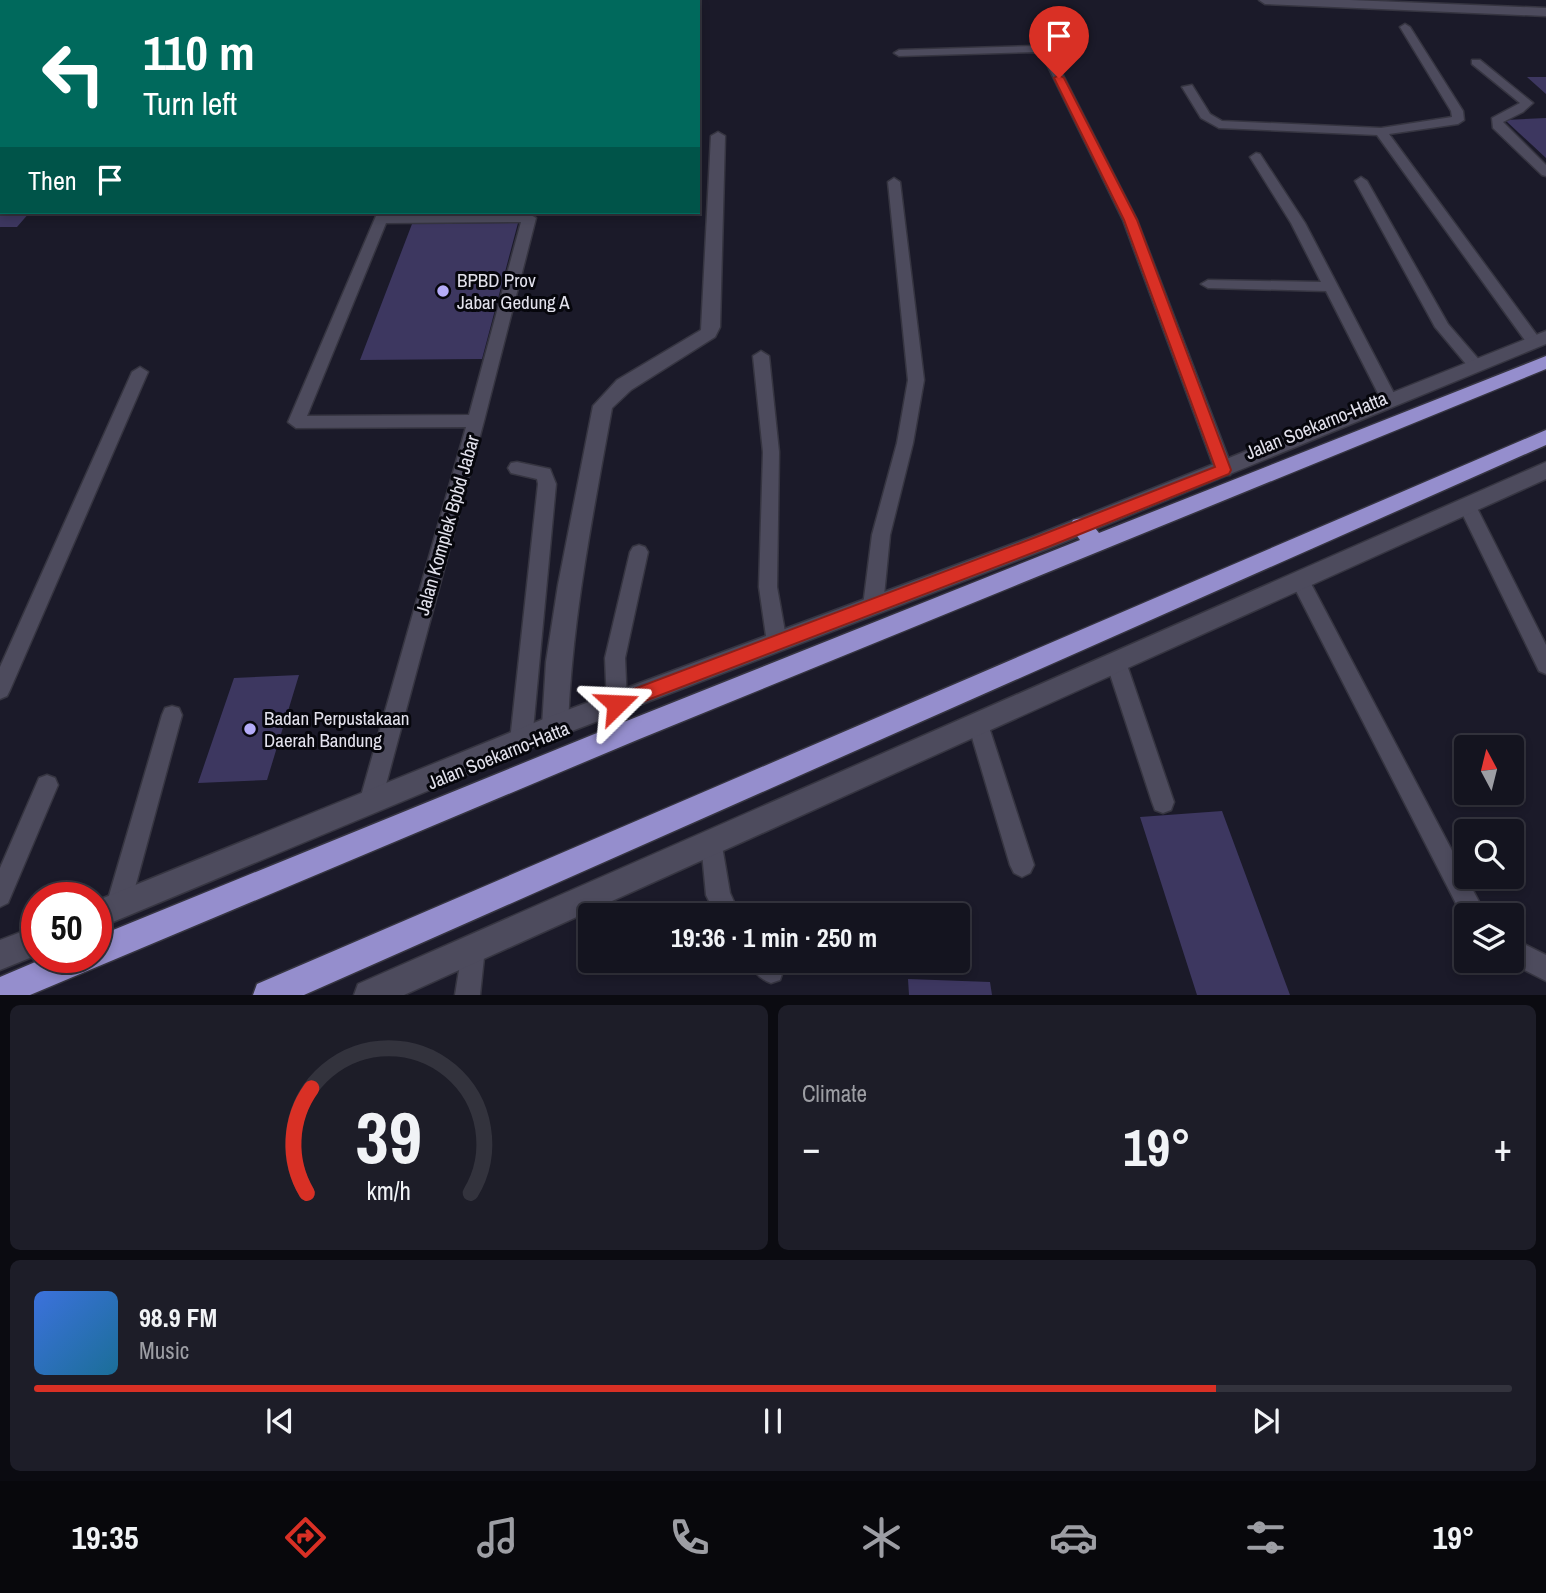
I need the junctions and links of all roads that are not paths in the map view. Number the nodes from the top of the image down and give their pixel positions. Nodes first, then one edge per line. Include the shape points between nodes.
1 (1265, 0) edge
2 (1546, 12) edge
3 (1405, 27) dead end
4 (899, 53) dead end
5 (1476, 62) dead end
6 (1188, 87) dead end
7 (1381, 132) junction
8 (718, 136) dead end
9 (1256, 157) dead end
10 (1546, 172) edge
11 (1361, 181) dead end
12 (894, 182) dead end
13 (1208, 284) dead end
14 (1332, 287) junction
15 (1540, 339) edge
16 (761, 356) dead end
17 (1546, 362) edge
18 (1476, 366) junction
19 (140, 372) dead end
20 (1391, 401) junction
21 (476, 421) junction
22 (1546, 437) edge
23 (517, 468) dead end
24 (1224, 470) junction
25 (1546, 470) edge
26 (1466, 505) junction
27 (1089, 536) junction
28 (639, 552) dead end
29 (1300, 580) junction
30 (873, 606) junction
31 (777, 643) junction
32 (1116, 662) junction
33 (1546, 665) edge
34 (0, 690) edge
35 (617, 704) junction
36 (172, 715) dead end
37 (978, 724) junction
38 (555, 726) junction
39 (521, 741) junction
40 (47, 785) dead end
41 (1163, 802) dead end
42 (370, 803) junction
43 (712, 842) junction
44 (1022, 865) dead end
45 (0, 895) edge
46 (112, 896) edge
47 (722, 903) edge
48 (1468, 903) edge
49 (112, 909) edge
50 (112, 945) edge
51 (21, 946) edge
52 (473, 948) junction
53 (0, 955) edge
54 (1524, 957) edge
55 (1546, 969) edge
56 (45, 973) edge
57 (0, 992) edge
58 (268, 995) edge
59 (369, 995) edge
60 (467, 995) edge

1 - 2 main road
3 - 7 lane via 1460,119
4 - 24 lane via 1035,49 1047,54 1130,220
5 - 10 lane via 1527,103 1496,121
6 - 7 lane via 1205,117 1219,124
7 - 15 lane
8 - 38 main road via 711,327 709,333 624,385 603,406 558,662
9 - 14 lane
11 - 18 lane via 1442,327
12 - 30 lane via 916,380 881,536
13 - 14 lane
14 - 20 lane
15 - 18 main road, Jalan Soekarno-Hatta
16 - 31 lane via 771,452 768,587
17 - 27 highway, Jalan Soekarno-Hatta
18 - 20 main road, Jalan Soekarno-Hatta
19 - 34 lane
20 - 24 main road, Jalan Soekarno-Hatta
21 - 21 lane, Jalan Komplek Bpbd Jabar via 296,422 381,219 529,218
21 - 42 lane, Jalan Komplek Bpbd Jabar
22 - 58 highway
23 - 39 lane via 544,474 547,484
24 - 27 main road, Jalan Soekarno-Hatta
25 - 26 main road
26 - 29 main road
26 - 33 lane
27 - 30 main road, Jalan Soekarno-Hatta
27 - 50 highway, Jalan Soekarno-Hatta
28 - 35 lane via 615,658
29 - 32 main road
29 - 48 lane
30 - 31 main road, Jalan Soekarno-Hatta
31 - 35 main road, Jalan Soekarno-Hatta
32 - 37 main road
32 - 41 lane
35 - 38 main road, Jalan Soekarno-Hatta
36 - 46 lane
37 - 43 main road
37 - 44 lane
38 - 39 main road, Jalan Soekarno-Hatta
39 - 42 main road, Jalan Soekarno-Hatta
40 - 45 lane
42 - 49 main road, Jalan Soekarno-Hatta
43 - 47 lane
43 - 52 main road
51 - 53 main road
52 - 59 main road
52 - 60 lane
54 - 55 lane
56 - 57 highway

